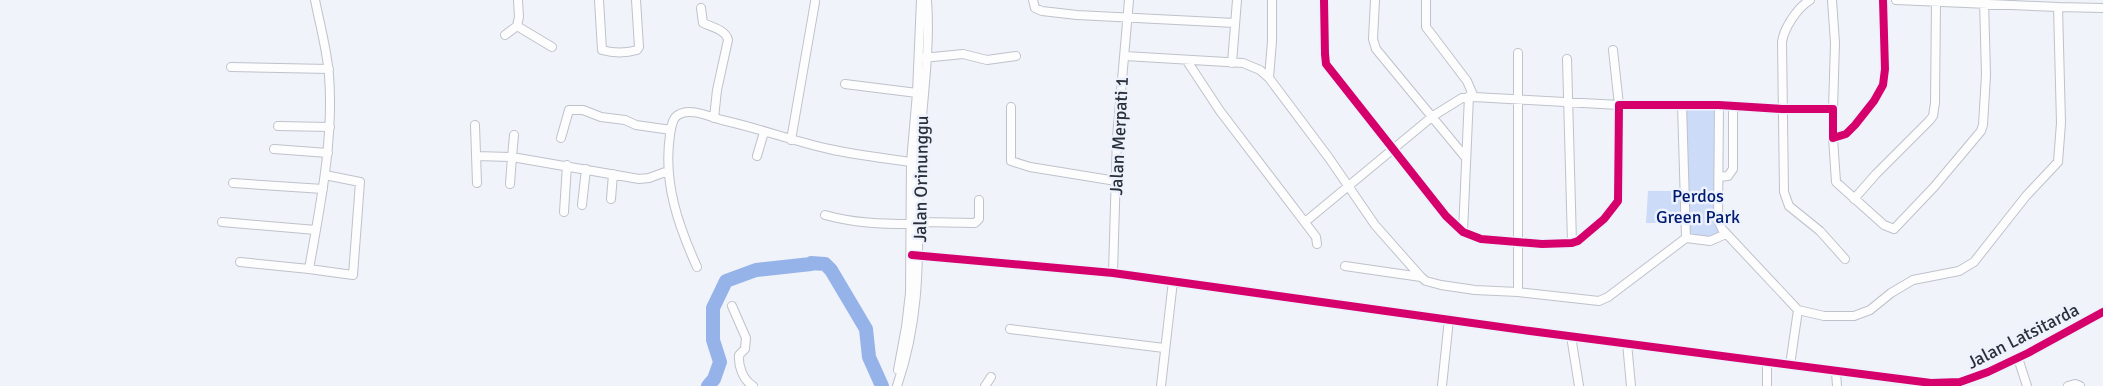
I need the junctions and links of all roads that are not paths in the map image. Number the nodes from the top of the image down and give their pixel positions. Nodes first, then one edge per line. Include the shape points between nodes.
1 (315, 0) edge
2 (518, 0) edge
3 (599, 0) edge
4 (636, 0) edge
5 (921, 0) edge
6 (927, 0) edge
7 (1033, 0) edge
8 (1129, 0) edge
9 (1237, 0) edge
10 (1272, 0) edge
11 (1324, 0) edge
12 (1375, 0) edge
13 (1426, 0) edge
14 (1810, 0) edge
15 (1832, 0) edge
16 (1883, 0) edge
17 (1896, 0) edge
18 (815, 2) dead end
19 (1984, 2) edge
20 (1936, 3) junction
21 (2049, 3) edge
22 (2058, 7) junction
23 (701, 8) dead end
24 (2103, 8) edge
25 (1128, 18) junction
26 (1235, 23) junction
27 (517, 26) junction
28 (506, 35) dead end
29 (552, 48) dead end
30 (1613, 50) dead end
31 (1518, 53) dead end
32 (1016, 56) dead end
33 (1125, 56) junction
34 (922, 58) junction
35 (1567, 59) dead end
36 (1187, 61) junction
37 (1232, 63) junction
38 (231, 67) dead end
39 (329, 69) junction
40 (1269, 78) junction
41 (844, 84) dead end
42 (917, 93) junction
43 (1471, 96) junction
44 (1517, 100) junction
45 (1568, 102) junction
46 (1619, 105) junction
47 (1682, 105) junction
48 (1719, 105) junction
49 (1011, 107) dead end
50 (1733, 107) junction
51 (1833, 108) junction
52 (1782, 109) junction
53 (1433, 116) junction
54 (714, 118) junction
55 (475, 125) dead end
56 (278, 126) dead end
57 (330, 127) junction
58 (671, 130) junction
59 (764, 132) junction
60 (514, 136) dead end
61 (561, 138) dead end
62 (1833, 138) junction
63 (791, 140) junction
64 (274, 150) dead end
65 (1394, 150) junction
66 (328, 153) junction
67 (476, 156) junction
68 (757, 156) dead end
69 (512, 158) junction
70 (1466, 158) junction
71 (911, 162) junction
72 (566, 165) junction
73 (586, 169) junction
74 (668, 171) junction
75 (613, 174) junction
76 (324, 175) junction
77 (1719, 177) junction
78 (1116, 182) junction
79 (232, 183) dead end
80 (477, 183) dead end
81 (510, 184) dead end
82 (1350, 187) junction
83 (323, 189) junction
84 (611, 199) dead end
85 (1854, 199) junction
86 (979, 200) dead end
87 (582, 205) dead end
88 (564, 212) dead end
89 (825, 215) dead end
90 (222, 222) dead end
91 (920, 222) junction
92 (1305, 222) junction
93 (911, 224) junction
94 (316, 230) junction
95 (1463, 232) junction
96 (1726, 234) junction
97 (1686, 238) junction
98 (1518, 243) junction
99 (1317, 244) dead end
100 (1572, 244) junction
101 (916, 255) junction
102 (1844, 259) dead end
103 (240, 262) dead end
104 (1345, 266) dead end
105 (697, 267) dead end
106 (309, 270) junction
107 (1113, 273) junction
108 (1421, 277) junction
109 (1173, 281) junction
110 (1518, 292) junction
111 (732, 306) dead end
112 (1798, 310) junction
113 (2103, 312) edge
114 (1449, 319) junction
115 (1010, 329) dead end
116 (1571, 336) junction
117 (1627, 343) junction
118 (1164, 348) junction
119 (2018, 358) junction
120 (1767, 363) junction
121 (1790, 365) junction
122 (1836, 372) junction
123 (991, 377) dead end
124 (898, 385) edge
125 (1931, 385) edge
126 (753, 386) edge
127 (985, 386) edge
128 (1161, 386) edge
129 (1442, 386) edge
130 (1579, 386) edge
131 (1631, 386) edge
132 (1767, 386) edge
133 (1837, 386) edge
134 (2027, 386) edge
135 (2068, 386) edge
136 (2080, 386) edge

1 - 39 street
2 - 27 street
3 - 4 street via 602,50 612,52 633,51 639,47
5 - 34 street, Jalan Orinunggu
6 - 34 street, Jalan Orinunggu
7 - 25 street via 1035,8 1042,11
8 - 25 street, Jalan Merpati 1
9 - 26 street
10 - 40 street
11 - 65 street via 1326,64
12 - 53 street via 1373,39 1376,49
13 - 43 street via 1426,26 1468,81
14 - 52 street via 1782,36
15 - 51 street via 1835,43
16 - 62 street via 1883,85 1855,125 1846,134
17 - 20 street
18 - 63 street
19 - 20 street
19 - 21 street
19 - 85 street via 1985,83 1981,131 1894,229 1887,227
20 - 85 street via 1936,103 1933,116
21 - 22 street
22 - 24 street
22 - 112 street via 2061,123 2058,162 2026,196 1974,262 1959,272 1913,280 1870,310 1854,316 1824,316
23 - 54 street via 703,23 723,32 728,40
25 - 26 street
25 - 33 street, Jalan Merpati 1
26 - 37 street
27 - 28 street
27 - 29 street
30 - 46 street
31 - 44 street
32 - 34 street via 987,60 963,54
33 - 36 street
33 - 78 street, Jalan Merpati 1
34 - 42 street, Jalan Orinunggu
34 - 91 street, Jalan Orinunggu
35 - 45 street
36 - 37 street
36 - 92 street via 1220,111
37 - 40 street via 1253,66
38 - 39 street
39 - 57 street
40 - 82 street
41 - 42 street
42 - 71 street, Jalan Orinunggu
43 - 44 street
43 - 53 street via 1454,102
43 - 70 street
44 - 45 street
44 - 98 street
45 - 46 street
45 - 100 street
46 - 47 street
46 - 100 street via 1618,201 1593,229
47 - 48 street
47 - 97 street
48 - 50 street
48 - 77 street
49 - 78 street via 1012,161
50 - 52 street
50 - 77 street via 1733,169 1728,176
51 - 52 street
51 - 62 street
52 - 102 street via 1786,200 1794,212 1820,231
53 - 65 street
53 - 70 street
54 - 58 street via 691,112 680,114 675,117
54 - 59 street
55 - 67 street
56 - 57 street
57 - 66 street
58 - 61 street via 636,125 583,110 569,110
58 - 74 street
59 - 63 street
59 - 68 street
60 - 69 street
62 - 85 street via 1836,180
63 - 71 street via 830,150
64 - 66 street
65 - 82 street
65 - 95 street via 1446,216
66 - 76 street
67 - 69 street
67 - 80 street
69 - 72 street
69 - 81 street
70 - 95 street
71 - 93 street, Jalan Orinunggu
72 - 73 street
72 - 88 street
73 - 75 street
73 - 87 street
74 - 75 street via 644,179
74 - 105 street via 679,222
75 - 84 street
76 - 83 street
76 - 106 street via 360,182 353,275
77 - 96 street via 1718,220
78 - 107 street, Jalan Merpati 1
79 - 83 street
82 - 92 street
82 - 108 street via 1375,225
83 - 94 street
86 - 91 street via 979,218 975,223
89 - 93 street via 846,222
90 - 94 street
91 - 101 street, Jalan Orinunggu
92 - 99 street
93 - 101 street, Jalan Orinunggu
94 - 106 street
95 - 98 street via 1481,239
96 - 97 street via 1710,241
96 - 112 street
97 - 110 street via 1599,301
98 - 100 street
98 - 110 street
101 - 107 street, Jalan Latsitarda
101 - 124 street, Jalan Orinunggu via 912,332
103 - 106 street
104 - 108 street
107 - 109 street, Jalan Latsitarda
108 - 110 street via 1449,286
109 - 114 street, Jalan Latsitarda
109 - 118 street
111 - 126 street via 746,338 739,365
112 - 121 street
113 - 119 street, Jalan Latsitarda
114 - 116 street, Jalan Latsitarda
114 - 129 street
115 - 118 street
116 - 117 street, Jalan Latsitarda
116 - 130 street
117 - 120 street, Jalan Latsitarda
117 - 131 street
118 - 128 street
119 - 125 street, Jalan Latsitarda via 1966,381
119 - 134 street
120 - 121 street, Jalan Latsitarda
120 - 132 street
121 - 122 street, Jalan Latsitarda
122 - 125 street, Jalan Latsitarda
122 - 133 street
123 - 127 street
135 - 136 street

